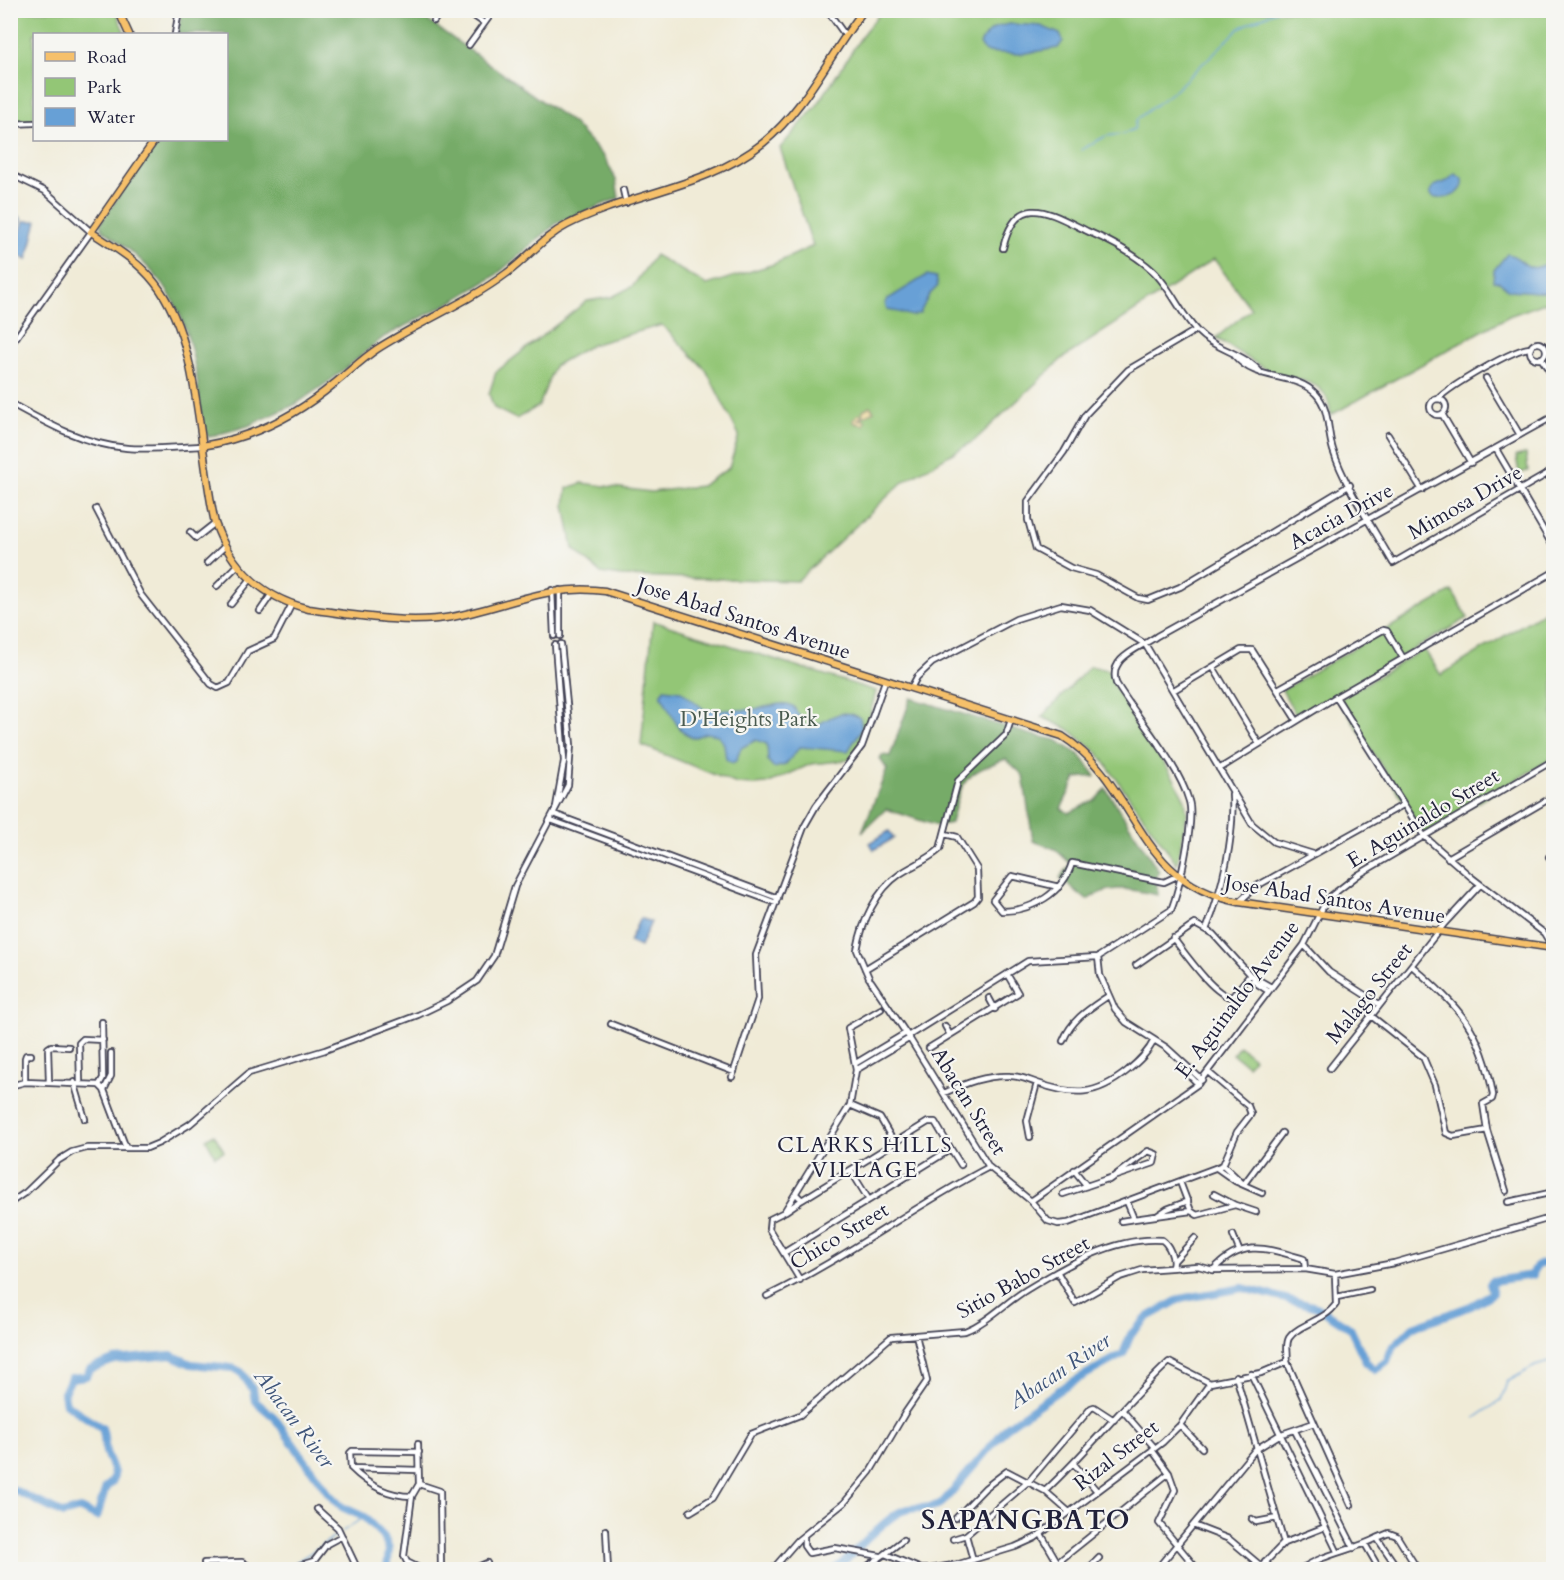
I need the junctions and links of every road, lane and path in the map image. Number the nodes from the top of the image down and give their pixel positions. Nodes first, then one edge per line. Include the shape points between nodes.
1 (118, 10) edge
2 (179, 10) edge
3 (441, 10) edge
4 (465, 10) edge
5 (504, 10) edge
6 (827, 10) edge
7 (864, 10) edge
8 (490, 12) edge
9 (434, 21) dead end
10 (484, 23) junction
11 (129, 33) edge
12 (175, 33) edge
13 (845, 35) junction
14 (469, 45) dead end
15 (33, 123) edge
16 (10, 124) edge
17 (154, 141) edge
18 (10, 174) edge
19 (623, 190) dead end
20 (626, 202) junction
21 (91, 232) junction
22 (1003, 248) dead end
23 (1196, 330) junction
24 (10, 346) edge
25 (1531, 348) junction
26 (1541, 358) junction
27 (1486, 378) dead end
28 (1554, 378) edge
29 (1437, 399) junction
30 (10, 403) edge
31 (1442, 414) junction
32 (1554, 416) edge
33 (1388, 435) dead end
34 (1520, 435) junction
35 (202, 446) junction
36 (1496, 448) junction
37 (1471, 463) junction
38 (1554, 470) edge
39 (1350, 485) junction
40 (1422, 489) junction
41 (1521, 489) junction
42 (96, 509) dead end
43 (1368, 518) junction
44 (215, 523) junction
45 (189, 532) dead end
46 (225, 546) junction
47 (1554, 548) edge
48 (207, 563) dead end
49 (237, 566) junction
50 (1554, 572) edge
51 (250, 580) junction
52 (216, 586) dead end
53 (560, 589) junction
54 (552, 590) junction
55 (271, 595) junction
56 (231, 603) dead end
57 (292, 604) junction
58 (260, 611) dead end
59 (558, 644) dead end
60 (1145, 645) junction
61 (1403, 658) junction
62 (1213, 667) junction
63 (885, 681) junction
64 (911, 688) junction
65 (1278, 688) junction
66 (1174, 690) junction
67 (1336, 697) junction
68 (1011, 720) junction
69 (1297, 721) junction
70 (1259, 744) junction
71 (1554, 760) edge
72 (1219, 769) junction
73 (1232, 792) junction
74 (1554, 796) edge
75 (1403, 805) junction
76 (555, 812) junction
77 (551, 820) junction
78 (945, 834) junction
79 (1424, 836) junction
80 (1313, 854) junction
81 (1448, 858) junction
82 (1178, 877) junction
83 (1480, 885) junction
84 (1059, 887) junction
85 (1219, 899) junction
86 (777, 900) junction
87 (1239, 902) junction
88 (1318, 915) junction
89 (1206, 930) junction
90 (1438, 932) junction
91 (1173, 938) junction
92 (1304, 945) junction
93 (1554, 948) edge
94 (1098, 957) junction
95 (1136, 965) dead end
96 (1412, 966) junction
97 (865, 969) junction
98 (1007, 974) junction
99 (1252, 976) junction
100 (1269, 989) junction
101 (1108, 996) junction
102 (989, 998) dead end
103 (1379, 1005) junction
104 (881, 1009) dead end
105 (995, 1009) junction
106 (1370, 1015) junction
107 (102, 1022) dead end
108 (611, 1024) dead end
109 (945, 1026) dead end
110 (950, 1035) junction
111 (908, 1036) junction
112 (103, 1040) junction
113 (1154, 1040) junction
114 (1063, 1041) dead end
115 (69, 1047) dead end
116 (929, 1048) dead end
117 (111, 1053) dead end
118 (31, 1055) dead end
119 (856, 1063) junction
120 (1330, 1068) dead end
121 (856, 1070) junction
122 (1208, 1072) junction
123 (25, 1082) junction
124 (49, 1082) junction
125 (77, 1082) junction
126 (1200, 1082) junction
127 (1037, 1083) junction
128 (99, 1085) junction
129 (10, 1086) edge
130 (104, 1090) junction
131 (944, 1093) junction
132 (850, 1105) junction
133 (86, 1119) dead end
134 (1487, 1130) junction
135 (1282, 1133) dead end
136 (1030, 1137) dead end
137 (895, 1144) junction
138 (126, 1148) junction
139 (951, 1149) junction
140 (1130, 1163) junction
141 (961, 1165) dead end
142 (989, 1167) junction
143 (1220, 1167) junction
144 (1074, 1170) junction
145 (850, 1171) junction
146 (1136, 1171) junction
147 (1109, 1180) junction
148 (1180, 1182) junction
149 (1243, 1184) junction
150 (1088, 1186) junction
151 (1506, 1191) dead end
152 (1554, 1192) edge
153 (1262, 1193) dead end
154 (796, 1194) junction
155 (1063, 1194) dead end
156 (1214, 1194) dead end
157 (802, 1200) junction
158 (869, 1200) junction
159 (1030, 1201) junction
160 (1188, 1201) junction
161 (1127, 1202) junction
162 (1508, 1202) dead end
163 (10, 1203) edge
164 (1235, 1205) junction
165 (1191, 1211) junction
166 (784, 1212) junction
167 (1256, 1212) dead end
168 (1158, 1215) junction
169 (1554, 1217) edge
170 (1134, 1219) junction
171 (1121, 1221) dead end
172 (1233, 1235) dead end
173 (1195, 1238) dead end
174 (1239, 1250) junction
175 (784, 1252) junction
176 (1172, 1264) junction
177 (1305, 1269) junction
178 (1213, 1270) junction
179 (1058, 1273) junction
180 (1335, 1274) junction
181 (800, 1280) junction
182 (1370, 1290) dead end
183 (767, 1296) dead end
184 (1337, 1297) junction
185 (916, 1335) junction
186 (1287, 1362) junction
187 (1251, 1374) junction
188 (1236, 1376) junction
189 (1210, 1383) junction
190 (1123, 1411) junction
191 (1114, 1420) junction
192 (1314, 1423) junction
193 (1180, 1425) junction
194 (1295, 1431) junction
195 (1279, 1435) junction
196 (418, 1444) dead end
197 (1202, 1448) dead end
198 (1154, 1449) junction
199 (1255, 1450) junction
200 (419, 1452) junction
201 (1074, 1464) junction
202 (351, 1468) junction
203 (418, 1470) junction
204 (1169, 1473) junction
205 (1029, 1481) junction
206 (419, 1484) junction
207 (1045, 1491) junction
208 (1097, 1491) junction
209 (412, 1496) junction
210 (1351, 1505) dead end
211 (317, 1509) dead end
212 (690, 1512) dead end
213 (1069, 1512) junction
214 (956, 1518) dead end
215 (1252, 1518) dead end
216 (1277, 1518) junction
217 (1193, 1524) junction
218 (1325, 1527) junction
219 (606, 1530) dead end
220 (340, 1533) junction
221 (1041, 1534) junction
222 (966, 1535) junction
223 (804, 1537) junction
224 (1377, 1538) junction
225 (953, 1539) dead end
226 (903, 1540) dead end
227 (1284, 1543) junction
228 (1365, 1544) junction
229 (1176, 1546) junction
230 (1354, 1548) junction
231 (1337, 1551) junction
232 (882, 1555) junction
233 (1099, 1558) dead end
234 (973, 1560) junction
235 (1265, 1561) junction
236 (204, 1563) dead end
237 (487, 1563) dead end
238 (1057, 1563) junction
239 (1259, 1568) edge
240 (255, 1569) edge
241 (284, 1569) edge
242 (358, 1569) edge
243 (423, 1569) edge
244 (441, 1569) edge
245 (471, 1569) edge
246 (608, 1569) edge
247 (772, 1569) edge
248 (862, 1569) edge
249 (1062, 1569) edge
250 (1088, 1569) edge
251 (1156, 1569) edge
252 (1198, 1569) edge
253 (1272, 1569) edge
254 (1300, 1569) edge
255 (1380, 1569) edge
256 (1399, 1569) edge
257 (1418, 1569) edge

1 - 11 main road
2 - 12 street
3 - 9 street
4 - 10 street
5 - 8 street
6 - 13 street
7 - 13 main road
8 - 10 street
10 - 14 street
13 - 20 main road via 796,111 754,150 713,172
15 - 16 street
17 - 21 main road
18 - 21 street via 45,191
19 - 20 street
20 - 35 main road via 554,232 508,273 378,348 288,416 238,439
21 - 24 street
21 - 35 main road, Jose Abad Santos Avenue via 142,268 177,319 187,351
22 - 23 street via 1012,223 1020,215 1038,210 1055,214 1106,239 1154,272
23 - 39 street via 1247,367 1299,383 1320,399 1333,450
23 - 39 street via 1128,370 1085,415 1064,453 1028,501 1028,520 1036,549 1148,600 1180,587
25 - 26 street via 1533,357
25 - 26 street via 1536,343 1543,345 1545,352
25 - 29 street via 1520,348
26 - 28 street
27 - 34 street
29 - 31 street via 1446,405
29 - 31 street via 1430,408 1434,415
30 - 35 street via 89,441 128,448
31 - 37 street
32 - 34 street, Acacia Drive
33 - 40 street
34 - 36 street, Acacia Drive
35 - 44 main road, Jose Abad Santos Avenue
36 - 37 street, Acacia Drive
36 - 41 street
37 - 40 street, Acacia Drive
38 - 41 street, Mimosa Drive
39 - 43 street
40 - 43 street, Acacia Drive
41 - 43 street, Mimosa Drive via 1393,563
41 - 47 street
42 - 57 street via 141,595 218,688 229,683 248,651 274,639
43 - 60 street, Acacia Drive
44 - 45 street via 196,538
44 - 46 main road, Jose Abad Santos Avenue
46 - 48 street
46 - 49 main road, Jose Abad Santos Avenue
49 - 51 main road, Jose Abad Santos Avenue
49 - 52 street
50 - 61 street
51 - 55 main road, Jose Abad Santos Avenue
51 - 56 street
53 - 54 main road, Jose Abad Santos Avenue
53 - 54 street via 557,636
53 - 63 main road, Jose Abad Santos Avenue via 592,589 621,596
54 - 57 main road, Jose Abad Santos Avenue via 438,618 333,612
55 - 57 main road, Jose Abad Santos Avenue
55 - 58 street
59 - 76 street via 571,770
60 - 64 street via 1090,610 1069,605 1050,607 1016,619 932,663
60 - 66 street
60 - 82 street, Acacia Drive via 1118,661 1113,671 1189,800 1191,815
61 - 65 street via 1383,630
61 - 67 street
62 - 65 street via 1241,650 1252,650
62 - 66 street
62 - 70 street
63 - 64 main road, Jose Abad Santos Avenue
63 - 86 street via 862,746 810,815
64 - 68 main road, Jose Abad Santos Avenue
65 - 69 street
66 - 72 street
67 - 69 street
67 - 75 street
68 - 78 street via 1006,734 958,781
68 - 82 main road, Jose Abad Santos Avenue via 1062,736 1093,759 1155,855
69 - 70 street
70 - 72 street
71 - 79 street, E. Aguinaldo Street
72 - 73 street
73 - 80 street via 1252,824 1266,836 1284,847
73 - 85 street via 1232,818
74 - 81 street
75 - 79 street
75 - 80 street
76 - 77 street
76 - 86 street
77 - 86 street
77 - 138 street via 511,895 489,966 477,981 418,1015 325,1050 249,1072 190,1124 147,1148
78 - 97 street, Abacan Street via 936,853 900,873 878,895 857,950
78 - 97 street via 957,837 977,869 978,897
79 - 81 street
79 - 88 street, E. Aguinaldo Street via 1338,888
80 - 87 street via 1255,887
81 - 83 street
82 - 84 street via 1164,882 1072,863
82 - 85 main road, Jose Abad Santos Avenue
82 - 94 street via 1171,910
83 - 90 street, Malago Street
83 - 93 street via 1544,933
84 - 84 street via 1012,876 993,900 1002,911 1017,911
85 - 87 main road, Jose Abad Santos Avenue
85 - 89 street
86 - 108 street via 756,955 758,999 733,1075
87 - 88 main road, Jose Abad Santos Avenue
88 - 90 main road, Jose Abad Santos Avenue
88 - 92 street, E. Aguinaldo Avenue
89 - 91 street via 1192,924
89 - 99 street
90 - 93 main road, Jose Abad Santos Avenue
90 - 96 street, Malago Street
91 - 95 street
91 - 99 street via 1207,979 1227,996 1232,997
92 - 100 street, E. Aguinaldo Avenue
92 - 103 street via 1329,972
94 - 98 street via 1028,961
94 - 101 street
96 - 103 street, Malago Street
96 - 134 street via 1459,1010 1483,1051 1493,1095 1483,1104
97 - 111 street, Abacan Street
98 - 105 street via 1018,993
98 - 111 street
99 - 100 street via 1253,981
100 - 122 street, E. Aguinaldo Avenue
101 - 113 street via 1126,1022
101 - 114 street via 1069,1027
102 - 105 street
103 - 106 street, Malago Street
104 - 119 street via 848,1029
105 - 110 street
106 - 120 street, Malago Street
106 - 134 street via 1423,1057 1435,1085 1446,1133 1453,1136
107 - 112 street
109 - 110 street
110 - 116 street
111 - 119 street
111 - 121 street
111 - 131 street, Abacan Street
112 - 125 street via 79,1043
112 - 128 street via 103,1078
113 - 126 street
113 - 127 street via 1138,1062 1097,1089 1076,1093
115 - 124 street via 48,1048
117 - 130 street via 111,1076
118 - 123 street via 25,1058
119 - 121 street
121 - 132 street
122 - 126 street, E. Aguinaldo Avenue
122 - 143 street via 1248,1106 1251,1114 1237,1131
123 - 124 street
123 - 129 street
124 - 125 street
125 - 128 street
125 - 133 street
126 - 144 street, E. Aguinaldo Avenue
127 - 131 street via 1025,1078 992,1076
127 - 136 street via 1027,1121
128 - 130 street
130 - 138 street
131 - 142 street, Abacan Street
132 - 137 street via 879,1118
132 - 154 street
134 - 151 street
135 - 149 street
137 - 139 street via 932,1121
137 - 145 street
138 - 163 street via 72,1152
139 - 141 street
139 - 158 street
140 - 146 street
140 - 146 street via 1148,1151 1156,1154 1154,1163
140 - 147 street
142 - 159 street, Abacan Street
142 - 181 street, Chico Street via 936,1195 874,1238
143 - 148 street, Abacan Street
143 - 149 street
144 - 150 street
144 - 159 street, E. Aguinaldo Avenue
145 - 157 street
145 - 158 street
146 - 147 street
147 - 150 street
148 - 160 street
148 - 161 street, Abacan Street
149 - 153 street
150 - 155 street
152 - 162 street
154 - 157 street
154 - 166 street
156 - 164 street
157 - 166 street
158 - 175 street
159 - 161 street, Abacan Street via 1047,1221 1058,1224
160 - 165 street
160 - 168 street
161 - 170 street
164 - 165 street via 1201,1215
164 - 167 street
165 - 168 street
166 - 175 street via 768,1224
168 - 170 street
169 - 180 street via 1394,1263
170 - 171 street
172 - 174 street
173 - 176 street
174 - 177 street via 1279,1250 1305,1260
174 - 178 street
175 - 181 street
176 - 178 street
176 - 179 street, Sitio Babo Street via 1167,1243 1145,1240 1112,1246
176 - 179 street via 1133,1271 1076,1303
177 - 178 street
177 - 180 street
179 - 185 street, Sitio Babo Street via 971,1329
180 - 184 street
181 - 183 street, Chico Street
182 - 184 street
184 - 186 street via 1336,1304 1321,1319 1290,1338
185 - 212 street, Sitio Babo Street via 891,1337 800,1415 750,1434 713,1498
185 - 223 street via 927,1381 870,1472 844,1503
186 - 187 street
186 - 192 street
187 - 188 street
187 - 195 street
188 - 189 street
188 - 199 street
189 - 190 street via 1171,1361
189 - 193 street, Rizal Street
190 - 191 street
190 - 198 street
191 - 201 street
191 - 205 street via 1090,1408
192 - 194 street
192 - 210 street
193 - 197 street
193 - 198 street, Rizal Street
194 - 195 street
194 - 230 street
195 - 199 street
195 - 218 street
196 - 200 street
198 - 204 street
198 - 208 street, Rizal Street
199 - 216 street
199 - 217 street
200 - 202 street via 352,1451
200 - 203 street
201 - 207 street
201 - 208 street
202 - 203 street
202 - 209 street via 382,1490
203 - 206 street
204 - 229 street via 1175,1490 1159,1523
204 - 238 street
205 - 207 street
205 - 214 street via 1004,1472
205 - 222 street
206 - 209 street
206 - 244 street via 440,1491
207 - 213 street
208 - 213 street, Rizal Street
209 - 243 street via 404,1556 407,1562
211 - 220 street
213 - 221 street, Rizal Street
215 - 216 street via 1256,1522
216 - 227 street
217 - 229 street
217 - 239 street via 1229,1539
218 - 227 street
218 - 231 street
219 - 246 street
220 - 241 street via 314,1561
220 - 242 street
221 - 234 street, Rizal Street
221 - 238 street
222 - 225 street
222 - 234 street
223 - 232 street, Rizal Street via 809,1553 835,1548
223 - 247 street
224 - 228 street
224 - 256 street
224 - 257 street via 1386,1534 1397,1536
226 - 232 street
227 - 235 street
228 - 230 street
228 - 255 street
229 - 251 street
229 - 252 street
230 - 231 street
231 - 254 street
232 - 234 street, Rizal Street via 921,1569
232 - 248 street
233 - 250 street
235 - 239 street
235 - 253 street
236 - 240 street via 242,1562
237 - 245 street
238 - 249 street

